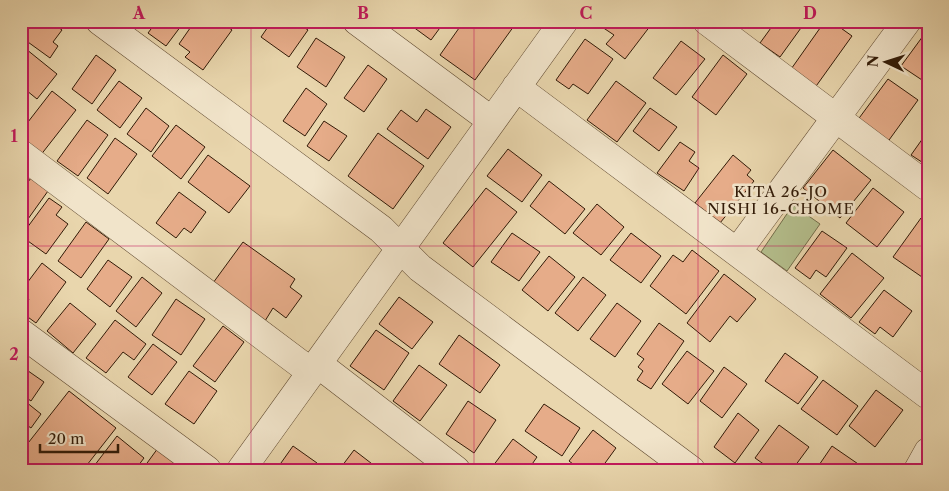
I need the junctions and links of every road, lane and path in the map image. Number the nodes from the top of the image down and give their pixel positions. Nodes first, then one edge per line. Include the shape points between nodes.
1 (100, 21) edge
2 (357, 21) edge
3 (564, 21) edge
4 (707, 21) edge
5 (907, 21) edge
6 (516, 88) junction
7 (837, 117) junction
8 (492, 121) junction
9 (21, 154) edge
10 (928, 187) edge
11 (400, 249) junction
12 (737, 252) junction
13 (21, 333) edge
14 (314, 368) junction
15 (928, 395) edge
16 (928, 452) edge
17 (207, 470) edge
18 (241, 470) edge
19 (456, 470) edge
20 (691, 470) edge
21 (918, 470) edge

1 - 11 street via 381,229
2 - 8 street
3 - 6 street
4 - 7 street
5 - 7 street
6 - 8 street
6 - 12 street
7 - 10 street
7 - 12 street
8 - 11 street
9 - 14 street
11 - 14 street
11 - 20 street via 420,268
12 - 15 street
13 - 17 street
14 - 18 street
14 - 19 street
16 - 21 street

